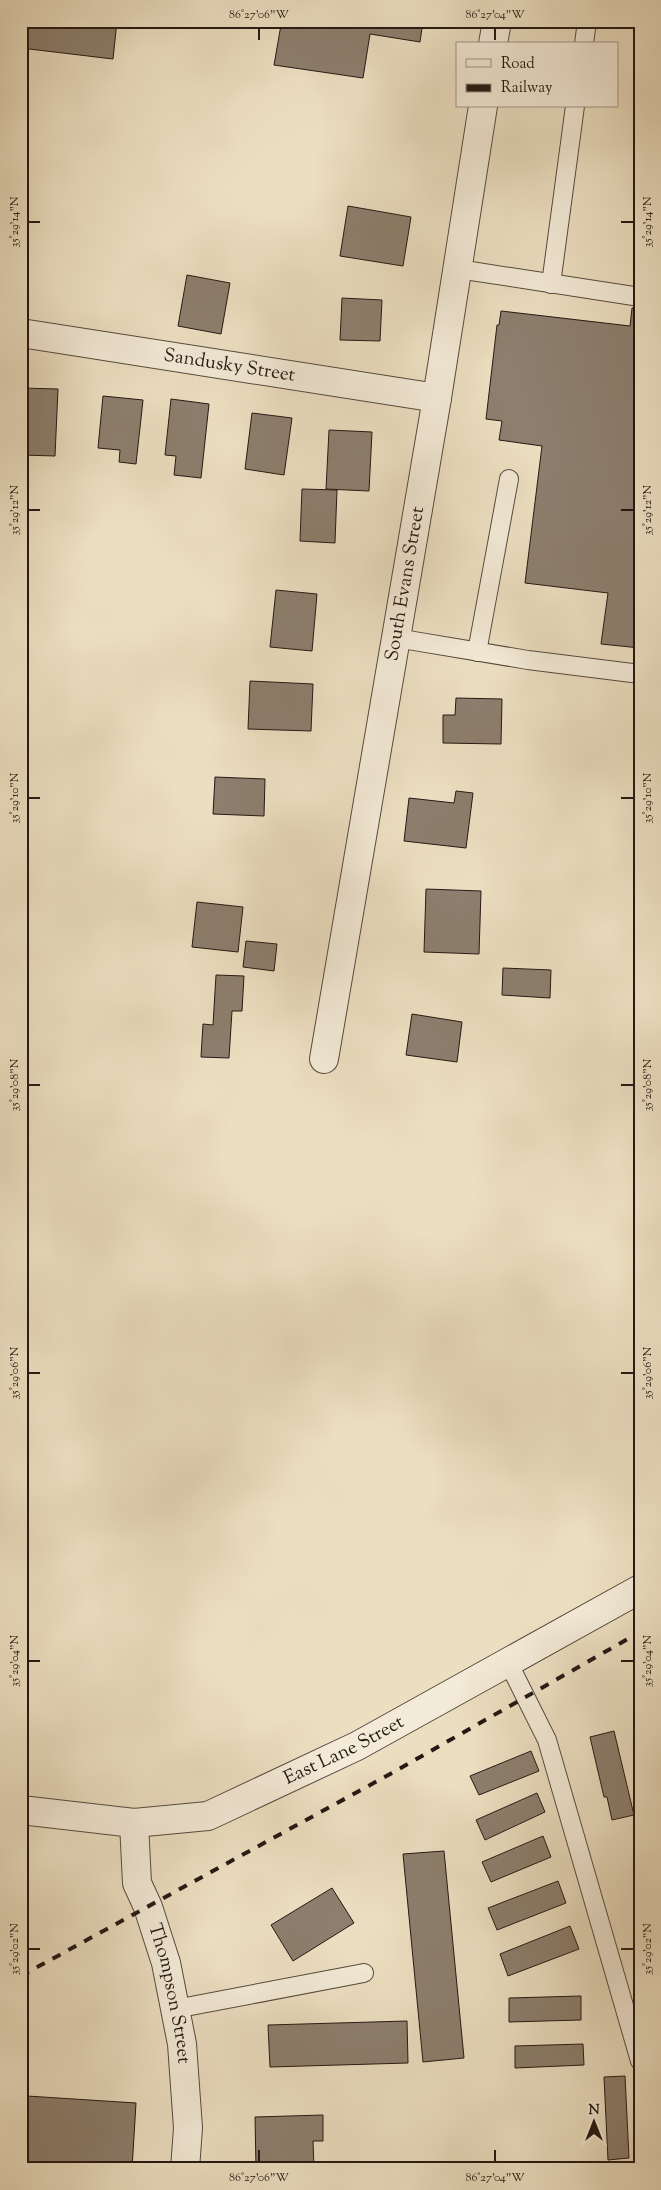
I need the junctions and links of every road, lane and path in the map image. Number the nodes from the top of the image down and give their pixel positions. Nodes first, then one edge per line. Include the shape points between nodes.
1 (497, 21) edge
2 (587, 21) edge
3 (493, 42) edge
4 (584, 42) edge
5 (483, 108) edge
6 (575, 108) edge
7 (458, 269) junction
8 (551, 284) junction
9 (640, 298) edge
10 (21, 333) edge
11 (437, 398) junction
12 (510, 479) dead end
13 (396, 638) junction
14 (477, 652) junction
15 (640, 674) edge
16 (324, 1059) dead end
17 (640, 1589) edge
18 (508, 1662) junction
19 (21, 1810) edge
20 (134, 1823) junction
21 (364, 1972) dead end
22 (175, 2009) junction
23 (640, 2061) edge
24 (185, 2169) edge

1 - 3 street
2 - 4 lane
5 - 7 street, South Evans Street
6 - 8 lane
7 - 8 lane
7 - 11 street, South Evans Street
8 - 9 lane
10 - 11 street, Sandusky Street
11 - 13 street, South Evans Street
12 - 14 lane
13 - 14 lane
13 - 16 street, South Evans Street
14 - 15 lane
17 - 18 street, East Lane Street
18 - 20 street, East Lane Street via 357,1746 208,1816
18 - 23 lane via 547,1740
19 - 20 street, East Lane Street
20 - 22 street, Thompson Street via 138,1884 166,1963
21 - 22 lane
22 - 24 street, Thompson Street via 182,2044 188,2128

